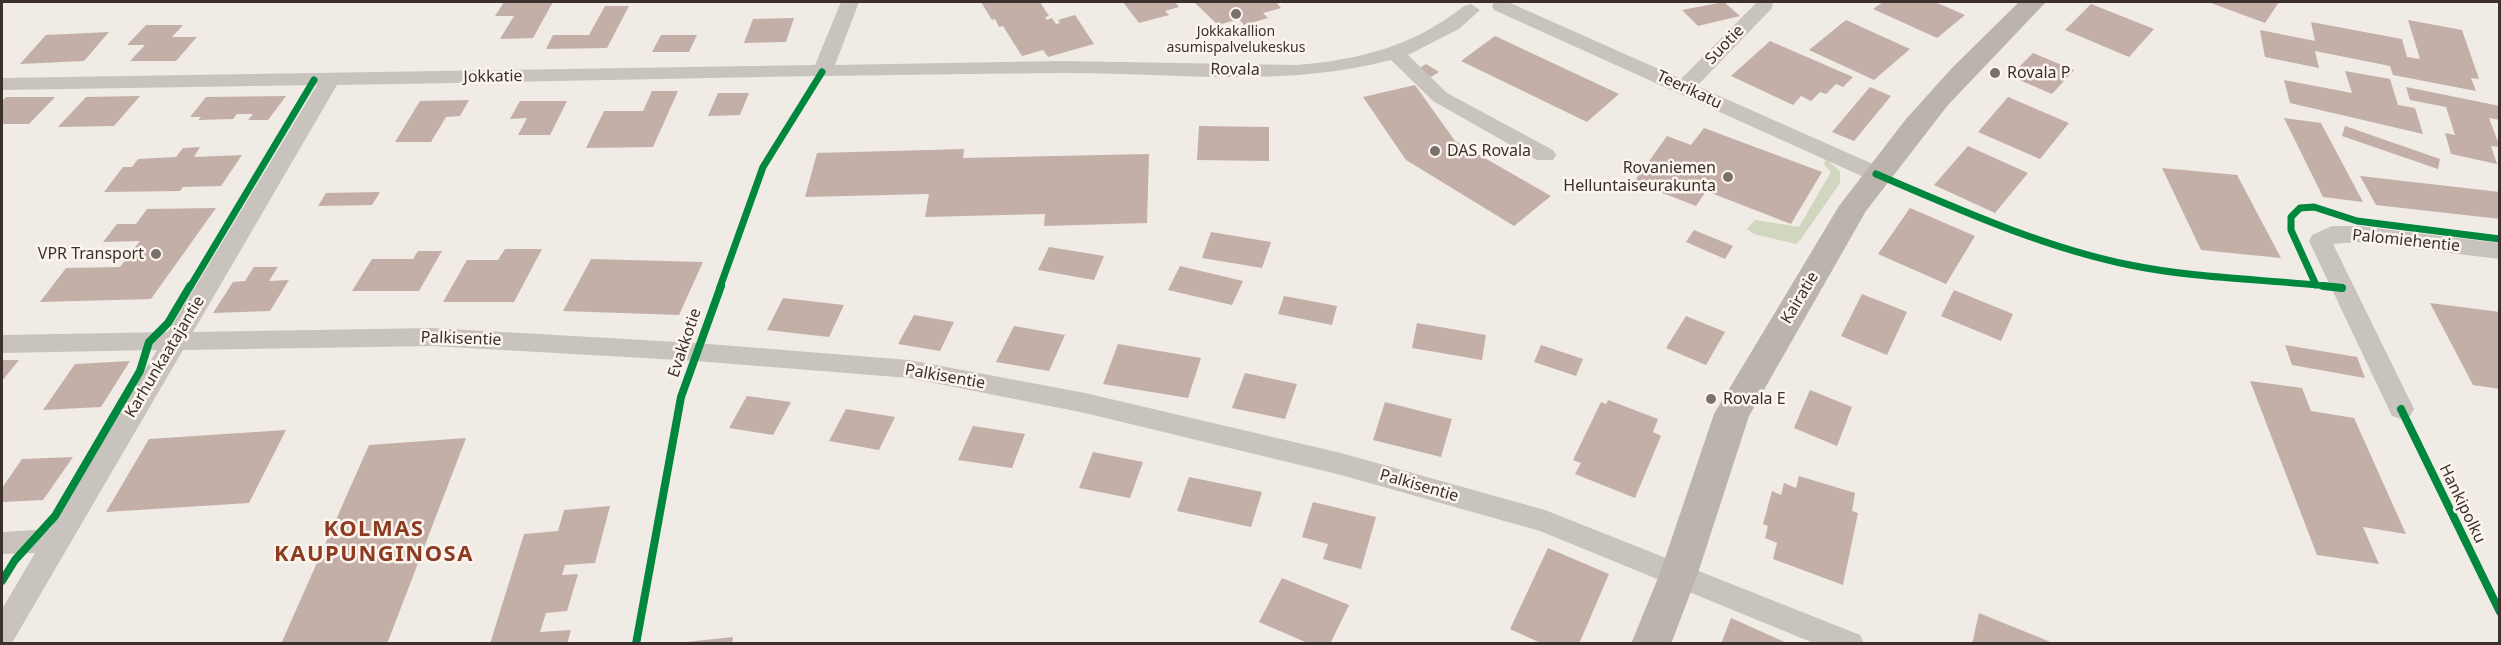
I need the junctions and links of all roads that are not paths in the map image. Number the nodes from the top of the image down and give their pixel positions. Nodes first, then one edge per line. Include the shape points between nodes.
1 (850, 2) edge
2 (2033, 2) edge
3 (1503, 4) edge
4 (1765, 4) dead end
5 (1465, 6) edge
6 (1395, 53) junction
7 (985, 69) joint
8 (822, 72) junction
9 (330, 80) junction
10 (2, 84) edge
11 (1684, 87) junction
12 (1545, 155) dead end
13 (1876, 174) junction
14 (2499, 251) edge
15 (174, 342) junction
16 (2, 344) edge
17 (2401, 409) dead end
18 (56, 540) junction
19 (2, 543) edge
20 (1679, 573) junction
21 (2, 634) edge
22 (1651, 644) edge
23 (1850, 644) edge

1 - 8 street
2 - 13 main road, Kairatie via 1984,48
3 - 5 street via 1491,11
3 - 11 street, Teerikatu
4 - 11 street, Suotie
5 - 6 street, Rovala via 1459,21
6 - 7 street, Rovala via 1334,69 1296,71
6 - 12 street via 1440,97
7 - 8 street, Jokkatie
8 - 9 street, Jokkatie
9 - 10 street, Jokkatie
9 - 15 street, Karhunkaatajantie
11 - 13 street, Teerikatu
13 - 20 main road, Kairatie via 1732,414
14 - 17 street, Palomiehentie via 2357,234 2332,234 2320,241
15 - 16 street, Palkisentie
15 - 18 street, Karhunkaatajantie
15 - 20 street, Palkisentie via 433,337 909,369 1085,403 1341,464 1545,521
18 - 19 street
18 - 21 street, Karhunkaatajantie
20 - 22 main road, Kairatie
20 - 23 street, Palkisentie

